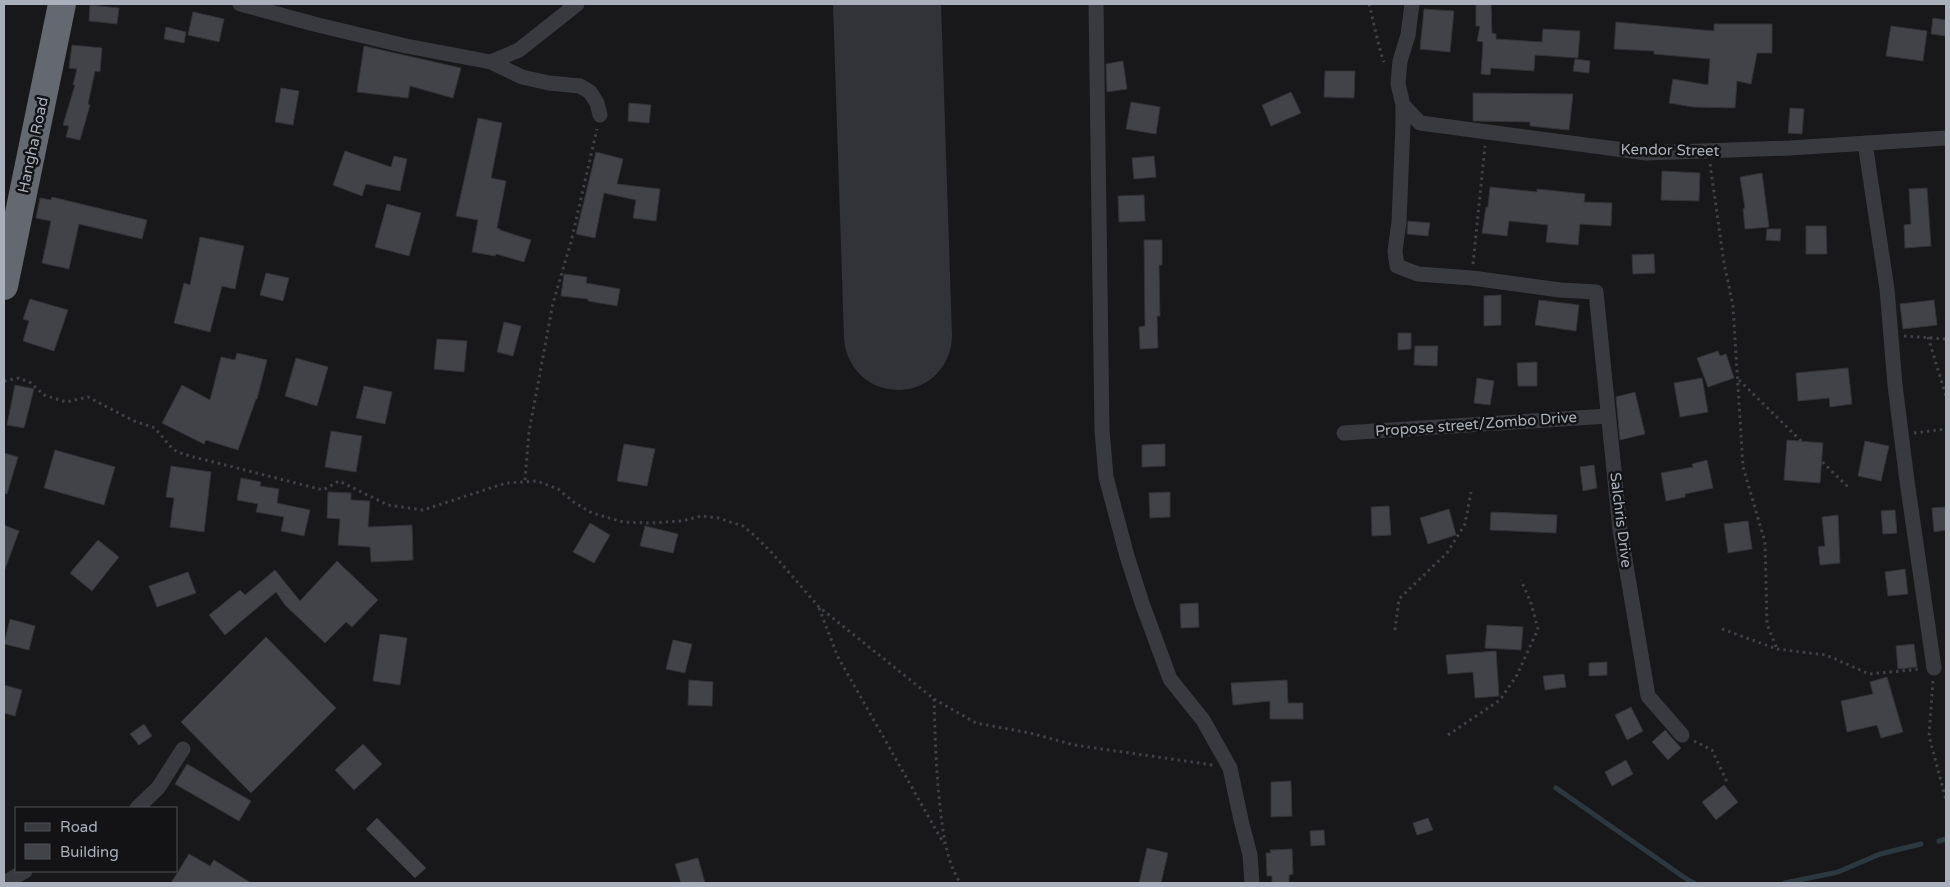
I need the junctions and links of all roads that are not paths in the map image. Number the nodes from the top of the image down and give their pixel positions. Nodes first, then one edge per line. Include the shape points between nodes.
1 (62, 4) edge
2 (577, 4) edge
3 (1096, 4) edge
4 (1412, 4) edge
5 (246, 5) edge
6 (491, 62) junction
7 (1403, 105) junction
8 (600, 115) road end
9 (1946, 138) edge
10 (1865, 143) junction
11 (4, 286) edge
12 (1608, 416) junction
13 (1344, 433) dead end
14 (1934, 668) road end
15 (1682, 735) road end
16 (183, 749) dead end
17 (138, 807) edge
18 (23, 872) edge
19 (4, 883) edge
20 (1252, 883) edge

1 - 11 highway, Hangha Road
2 - 6 street via 519,50
3 - 20 street via 1102,430 1106,477 1127,556 1170,679 1203,720 1230,768 1250,855
4 - 7 street via 1400,61 1398,84
5 - 6 street via 353,34
6 - 8 street via 522,77 580,86 590,92 598,103
7 - 10 street, Kendor Street via 1420,123 1646,153
7 - 12 street, Salchris Drive via 1401,190 1394,252 1397,266 1418,274 1596,292
9 - 10 street, Kendor Street
10 - 14 street via 1881,241 1901,434
12 - 13 street, Propose street/Zombo Drive
12 - 15 street, Salchris Drive via 1620,530 1648,696
16 - 17 street via 158,788
18 - 19 street

